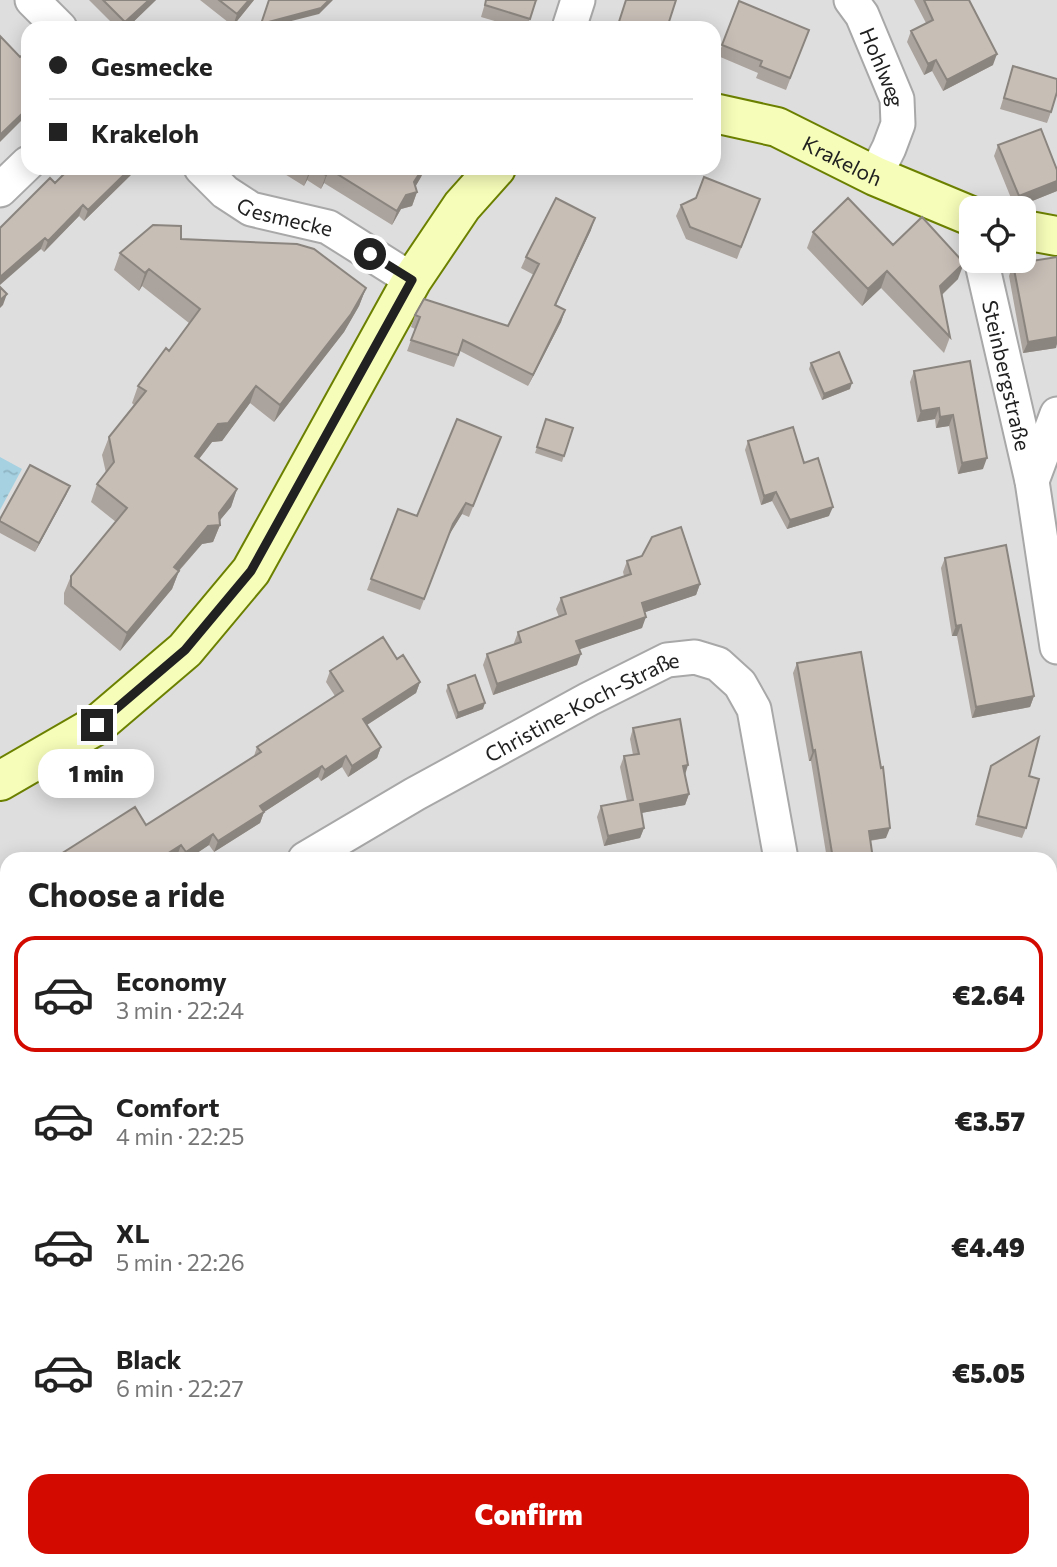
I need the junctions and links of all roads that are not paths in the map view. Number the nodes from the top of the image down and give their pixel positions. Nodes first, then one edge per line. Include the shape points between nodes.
1 (32, 0) edge
2 (579, 0) edge
3 (851, 0) edge
4 (53, 21) edge
5 (572, 21) edge
6 (721, 115) edge
7 (21, 170) edge
8 (208, 175) edge
9 (490, 175) edge
10 (875, 176) junction
11 (0, 190) edge
12 (959, 211) edge
13 (1036, 232) edge
14 (1057, 236) edge
15 (984, 273) edge
16 (412, 280) junction
17 (1057, 414) edge
18 (1032, 481) junction
19 (1057, 647) edge
20 (0, 781) edge
21 (317, 852) edge
22 (780, 852) edge

1 - 4 street
2 - 5 street
3 - 10 street, Hohlweg via 862,15 897,99 898,124
6 - 10 street, Krakeloh via 777,127
7 - 11 street
8 - 16 street, Gesmecke via 251,209 328,227
9 - 16 street via 462,206
10 - 12 street, Krakeloh
13 - 14 street
15 - 18 street, Steinbergstraße
16 - 20 street via 251,571 185,650 97,725
17 - 18 street, Steinbergstraße
18 - 19 street, Steinbergstraße
21 - 22 street, Christine-Koch-Straße via 589,699 667,660 695,657 718,664 740,684 754,709

